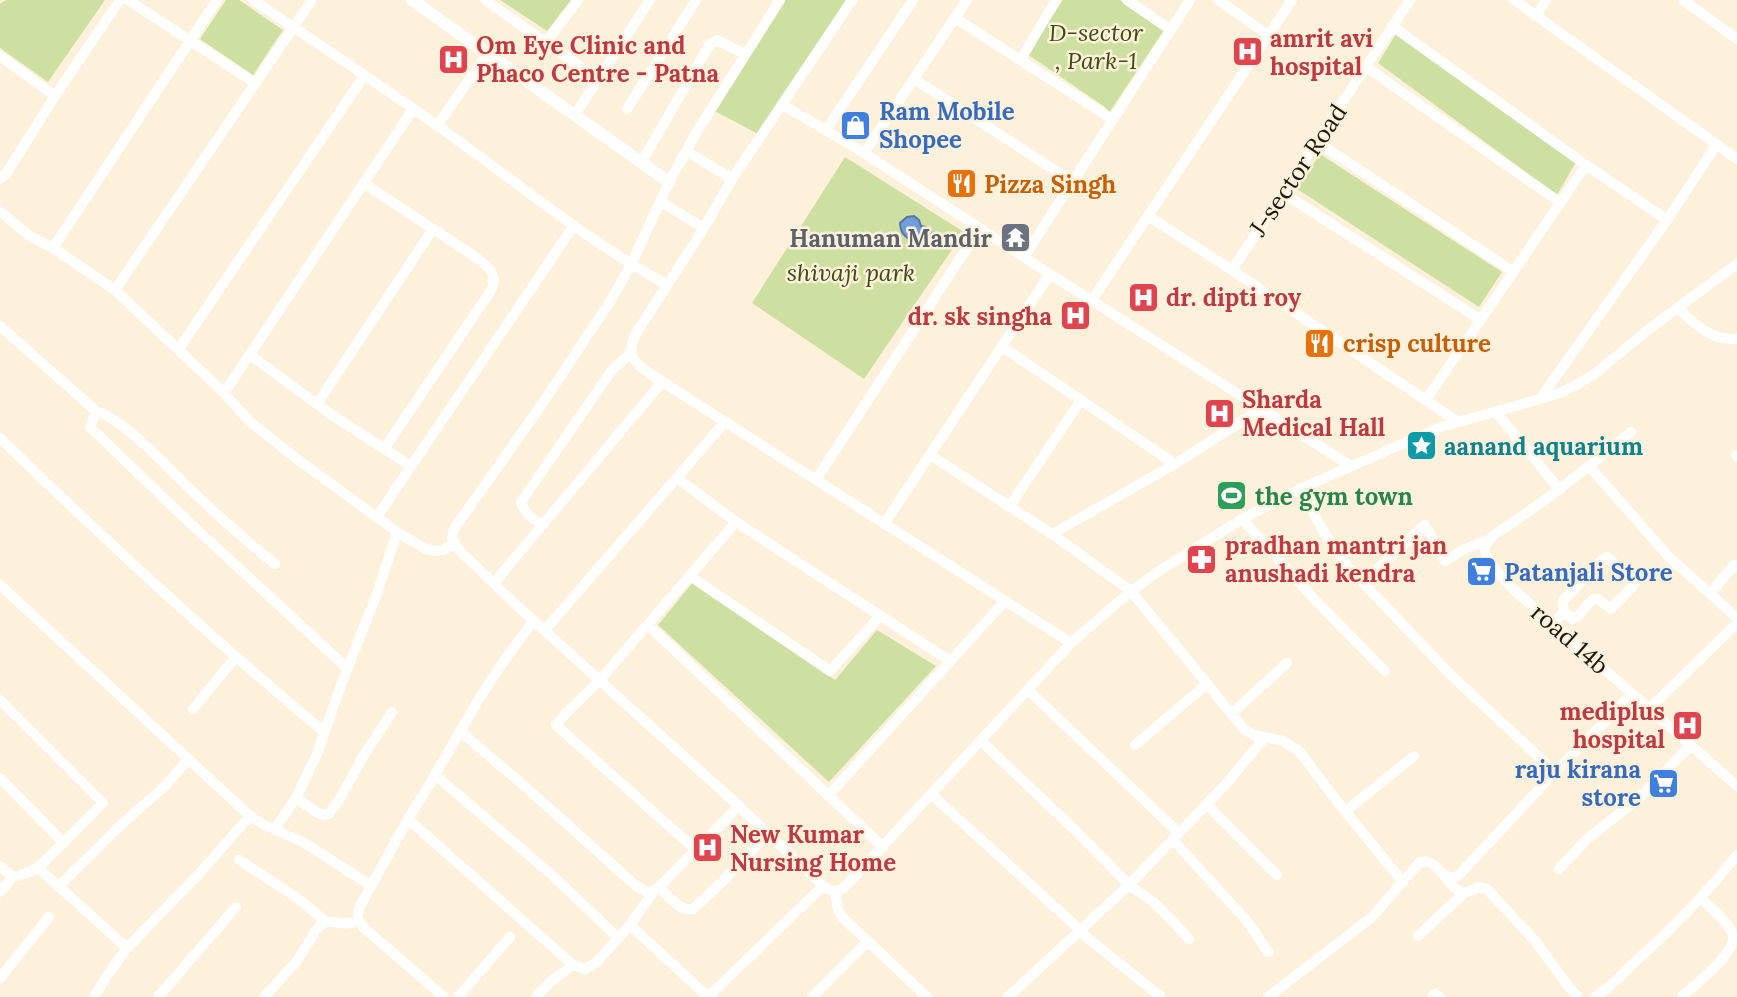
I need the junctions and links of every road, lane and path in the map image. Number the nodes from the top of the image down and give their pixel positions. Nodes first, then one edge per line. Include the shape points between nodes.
1 (120, 0) edge
2 (128, 0) edge
3 (217, 0) edge
4 (253, 0) edge
5 (312, 0) edge
6 (412, 0) edge
7 (485, 0) edge
8 (579, 0) edge
9 (650, 0) edge
10 (696, 0) edge
11 (780, 0) edge
12 (852, 0) edge
13 (912, 0) edge
14 (967, 0) edge
15 (1056, 0) edge
16 (1127, 0) edge
17 (1190, 0) edge
18 (1218, 0) edge
19 (1292, 0) edge
20 (1410, 0) edge
21 (1514, 0) edge
22 (1546, 0) edge
23 (1683, 0) edge
24 (1696, 4) edge
25 (1536, 16) junction
26 (955, 18) junction
27 (1392, 26) junction
28 (293, 27) junction
29 (1171, 30) junction
30 (1268, 34) junction
31 (190, 39) junction
32 (1737, 39) edge
33 (546, 43) junction
34 (487, 54) junction
35 (745, 54) junction
36 (0, 56) edge
37 (1021, 59) junction
38 (1366, 67) junction
39 (364, 76) junction
40 (598, 79) junction
41 (914, 79) junction
42 (255, 83) junction
43 (55, 96) junction
44 (783, 105) junction
45 (413, 109) junction
46 (627, 109) dead end
47 (574, 116) junction
48 (1112, 119) junction
49 (437, 125) junction
50 (826, 130) junction
51 (1317, 142) junction
52 (1717, 144) junction
53 (686, 151) junction
54 (864, 153) junction
55 (1737, 159) edge
56 (642, 163) junction
57 (1586, 165) junction
58 (0, 179) edge
59 (732, 179) junction
60 (669, 182) junction
61 (1073, 182) junction
62 (363, 183) junction
63 (1283, 193) junction
64 (661, 202) junction
65 (1561, 203) junction
66 (0, 211) edge
67 (1148, 216) junction
68 (1667, 220) junction
69 (574, 225) junction
70 (704, 228) junction
71 (980, 228) junction
72 (433, 229) junction
73 (53, 248) junction
74 (1024, 257) junction
75 (1737, 264) edge
76 (631, 265) junction
77 (1232, 270) junction
78 (1514, 272) junction
79 (1050, 274) junction
80 (667, 285) junction
81 (115, 290) junction
82 (1092, 300) junction
83 (1678, 308) junction
84 (1481, 320) junction
85 (0, 326) edge
86 (1737, 339) edge
87 (1001, 346) junction
88 (178, 350) junction
89 (631, 353) junction
90 (250, 355) junction
91 (662, 382) junction
92 (224, 393) junction
93 (1540, 399) junction
94 (1081, 400) junction
95 (1426, 400) junction
96 (317, 404) junction
97 (1261, 409) junction
98 (96, 411) junction
99 (1495, 411) junction
100 (725, 422) junction
101 (1458, 422) junction
102 (1631, 432) dead end
103 (0, 438) edge
104 (384, 449) junction
105 (930, 455) junction
106 (1175, 464) junction
107 (411, 466) junction
108 (1351, 466) junction
109 (1589, 466) junction
110 (677, 478) junction
111 (816, 480) junction
112 (1304, 487) junction
113 (1560, 490) junction
114 (1009, 507) junction
115 (377, 517) junction
116 (1242, 519) junction
117 (736, 522) junction
118 (884, 524) junction
119 (543, 525) junction
120 (397, 531) junction
121 (1052, 534) junction
122 (1491, 538) junction
123 (454, 544) junction
124 (275, 564) dead end
125 (1737, 568) edge
126 (690, 576) junction
127 (494, 583) junction
128 (1363, 583) junction
129 (0, 585) edge
130 (1131, 591) junction
131 (1710, 594) junction
132 (1005, 601) junction
133 (1564, 612) junction
134 (880, 616) junction
135 (534, 620) junction
136 (1737, 621) edge
137 (1553, 624) junction
138 (648, 625) junction
139 (545, 630) junction
140 (1071, 643) junction
141 (235, 658) junction
142 (950, 662) junction
143 (1287, 663) dead end
144 (347, 668) junction
145 (1385, 671) dead end
146 (599, 681) junction
147 (1207, 684) junction
148 (1028, 690) junction
149 (1632, 694) junction
150 (0, 701) edge
151 (193, 709) dead end
152 (1649, 709) junction
153 (392, 712) dead end
154 (1231, 714) junction
155 (460, 731) junction
156 (324, 732) junction
157 (1264, 738) junction
158 (981, 741) junction
159 (1135, 745) dead end
160 (1690, 746) junction
161 (1414, 756) dead end
162 (188, 759) junction
163 (1555, 772) junction
164 (435, 775) junction
165 (0, 778) edge
166 (1737, 786) edge
167 (931, 794) junction
168 (828, 796) junction
169 (296, 798) junction
170 (1206, 804) junction
171 (739, 806) junction
172 (1346, 811) junction
173 (250, 816) junction
174 (408, 819) junction
175 (274, 830) junction
176 (768, 833) junction
177 (1176, 836) junction
178 (64, 842) junction
179 (883, 846) junction
180 (696, 850) junction
181 (1737, 855) edge
182 (239, 860) dead end
183 (0, 866) edge
184 (37, 867) junction
185 (1559, 869) dead end
186 (1277, 875) dead end
187 (1445, 876) junction
188 (13, 877) junction
189 (1403, 882) junction
190 (370, 885) junction
191 (1129, 885) junction
192 (823, 886) junction
193 (58, 887) junction
194 (657, 889) junction
195 (835, 891) junction
196 (0, 892) edge
197 (1463, 894) junction
198 (1701, 898) junction
199 (236, 907) dead end
200 (49, 917) dead end
201 (359, 921) junction
202 (324, 922) junction
203 (629, 925) junction
204 (1079, 931) junction
205 (1418, 936) dead end
206 (510, 937) dead end
207 (618, 938) junction
208 (1189, 939) dead end
209 (868, 941) junction
210 (127, 948) junction
211 (1268, 952) dead end
212 (573, 965) junction
213 (0, 978) edge
214 (916, 987) junction
215 (1682, 996) edge
216 (94, 997) edge
217 (158, 997) edge
218 (264, 997) edge
219 (444, 997) edge
220 (458, 997) edge
221 (536, 997) edge
222 (708, 997) edge
223 (812, 997) edge
224 (907, 997) edge
225 (927, 997) edge
226 (1008, 997) edge
227 (1161, 997) edge
228 (1268, 997) edge
229 (1432, 997) edge
230 (1440, 997) edge
231 (1578, 997) edge
232 (1595, 997) edge

1 - 43 street
2 - 31 street
3 - 31 street
4 - 28 street
5 - 28 street
6 - 34 street
7 - 33 street
8 - 33 street
9 - 40 street
10 - 46 street
11 - 35 street
12 - 44 street
13 - 50 street
14 - 26 street
15 - 37 street
16 - 29 street
17 - 29 street
18 - 30 street
19 - 30 street
20 - 27 street, J-sector Road
21 - 25 street
22 - 25 street
23 - 24 street
24 - 32 street
25 - 52 street
26 - 37 street
26 - 41 street
27 - 38 street, J-sector Road
27 - 57 street
28 - 39 street
28 - 42 street
29 - 48 street
30 - 67 street
31 - 42 street
31 - 73 street
33 - 40 street
34 - 47 street
34 - 49 street
35 - 53 street
35 - 56 street via 717,40 710,44
36 - 43 street
37 - 48 street
38 - 51 street, J-sector Road
38 - 65 street
39 - 45 street
39 - 88 street
40 - 47 street
41 - 54 street
41 - 61 street
42 - 81 street
43 - 58 street
44 - 50 street
44 - 59 street
45 - 49 street
45 - 62 street
47 - 56 street
48 - 61 street
49 - 69 street
50 - 54 street
51 - 63 street, J-sector Road
51 - 78 street
52 - 55 street
52 - 68 street
53 - 59 street
53 - 60 street
54 - 71 street
56 - 60 street
57 - 65 street
57 - 68 street
59 - 70 street
60 - 64 street
61 - 74 street
62 - 72 street
62 - 90 street
63 - 77 street, J-sector Road
63 - 84 street
64 - 70 street
64 - 76 street
65 - 78 street
66 - 73 street via 27,235
67 - 77 street
67 - 82 street
68 - 93 street
69 - 76 street
69 - 107 street
70 - 80 street
71 - 74 street
71 - 111 street
72 - 96 street
72 - 104 street via 488,267 494,285
73 - 81 street
74 - 79 street
75 - 83 street
76 - 80 street
76 - 123 street via 454,529
77 - 95 street
78 - 84 street
79 - 82 street
79 - 87 street
80 - 89 street via 635,335
81 - 88 street
82 - 97 street
83 - 86 street via 1714,336
83 - 93 street via 1596,373
84 - 95 street
85 - 98 street
87 - 94 street
87 - 105 street
88 - 92 street
89 - 91 street via 639,367
89 - 119 street via 612,370 521,502 524,511
90 - 92 street
90 - 96 street
91 - 100 street
91 - 119 street
92 - 115 street via 249,421
93 - 99 street
94 - 106 street
94 - 114 street
95 - 101 street
96 - 104 street
97 - 106 street
97 - 108 street
98 - 124 street via 122,426
98 - 144 street via 90,427
99 - 101 street
99 - 113 street
100 - 110 street
100 - 111 street
101 - 108 street
102 - 109 street
103 - 141 street
104 - 107 street
105 - 114 street
105 - 118 street
106 - 121 street
107 - 115 street
108 - 112 street
109 - 113 street
109 - 131 street via 1669,557
110 - 117 street
110 - 139 street
111 - 118 street
112 - 116 street
112 - 128 street via 1325,534
113 - 122 street
114 - 121 street
115 - 120 street
116 - 130 street
116 - 145 street
117 - 126 street
117 - 134 street
118 - 132 street
119 - 127 street
120 - 123 street via 426,549 443,550
120 - 144 street
121 - 130 street
122 - 128 street via 1445,561 1425,525
122 - 137 street, road 14b via 1485,549 1492,565
123 - 127 street
125 - 131 street via 1734,565
126 - 134 street via 830,671
126 - 138 street
127 - 135 street
128 - 163 street via 1452,676
129 - 162 street
130 - 140 street
130 - 147 street
131 - 136 street
132 - 140 street
132 - 142 street
133 - 133 street via 1563,601 1607,557 1635,582 1611,609 1598,598 1573,619
133 - 137 street
134 - 142 street
135 - 139 street
135 - 155 street
136 - 152 street
137 - 149 street, road 14b
138 - 146 street
138 - 168 street
139 - 146 street
140 - 148 street
141 - 151 street
141 - 156 street
142 - 168 street
143 - 154 street
144 - 156 street
146 - 171 street
146 - 180 street via 556,726
147 - 154 street
147 - 159 street
148 - 158 street
148 - 177 street
149 - 152 street, road 14b
149 - 163 street
150 - 178 street via 103,803
152 - 160 street, road 14b
153 - 169 street via 332,811 320,814
154 - 157 street via 1244,729
155 - 164 street
155 - 194 street via 636,886 649,892
156 - 169 street
157 - 170 street
157 - 172 street via 1283,741 1299,751
158 - 167 street
158 - 191 street
160 - 166 street, road 14b
160 - 185 street
161 - 172 street
162 - 173 street
162 - 193 street
163 - 187 street via 1464,872 1453,879
164 - 174 street
164 - 207 street
165 - 178 street
167 - 179 street
167 - 204 street
168 - 179 street
169 - 175 street
170 - 177 street
170 - 186 street
171 - 176 street
171 - 180 street
172 - 189 street
173 - 175 street
173 - 210 street
174 - 190 street
174 - 212 street
175 - 190 street via 303,842
176 - 192 street
176 - 194 street via 693,909 684,910
177 - 191 street
177 - 211 street
178 - 184 street
179 - 195 street via 844,888
180 - 194 street
181 - 198 street
182 - 202 street
183 - 188 street
184 - 188 street
184 - 193 street
187 - 189 street via 1425,861
187 - 197 street
188 - 196 street
189 - 228 street via 1372,917
190 - 201 street via 357,915
191 - 204 street
191 - 208 street via 1158,906
192 - 195 street
192 - 222 street
193 - 210 street
194 - 203 street
195 - 209 street via 843,918
197 - 205 street
197 - 231 street via 1478,887 1487,889
198 - 215 street via 1729,928 1733,945 1723,960
198 - 232 street
199 - 217 street
200 - 213 street
201 - 202 street via 349,925
201 - 219 street
202 - 218 street
203 - 207 street
203 - 222 street
204 - 226 street
204 - 227 street
206 - 220 street
207 - 212 street via 591,967
209 - 214 street
209 - 223 street
210 - 216 street
212 - 221 street
214 - 224 street
214 - 225 street
229 - 230 street

